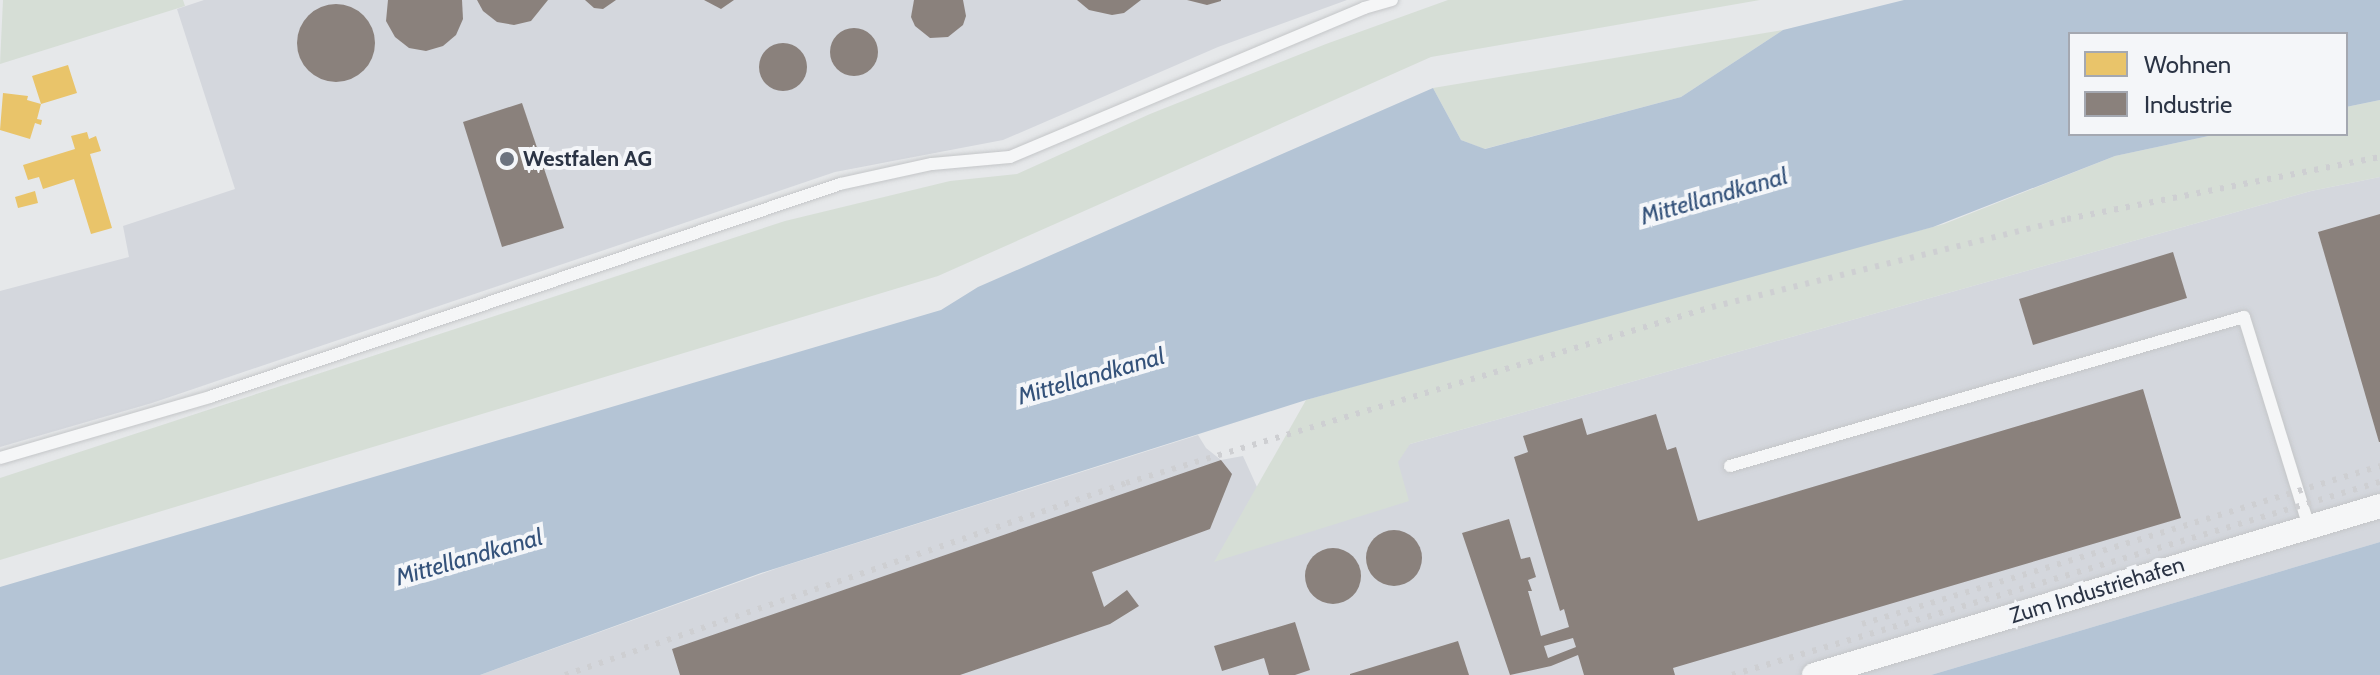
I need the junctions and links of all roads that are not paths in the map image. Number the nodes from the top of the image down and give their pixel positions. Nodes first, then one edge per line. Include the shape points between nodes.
1 (1392, 0) edge
2 (0, 458) edge
3 (1730, 466) dead end
4 (2380, 506) edge
5 (2309, 527) junction
6 (1814, 675) edge

1 - 2 lane via 1010,157 932,164 840,184 210,397
3 - 5 lane via 2244,317
4 - 5 street, Zum Industriehafen
5 - 6 street, Zum Industriehafen

